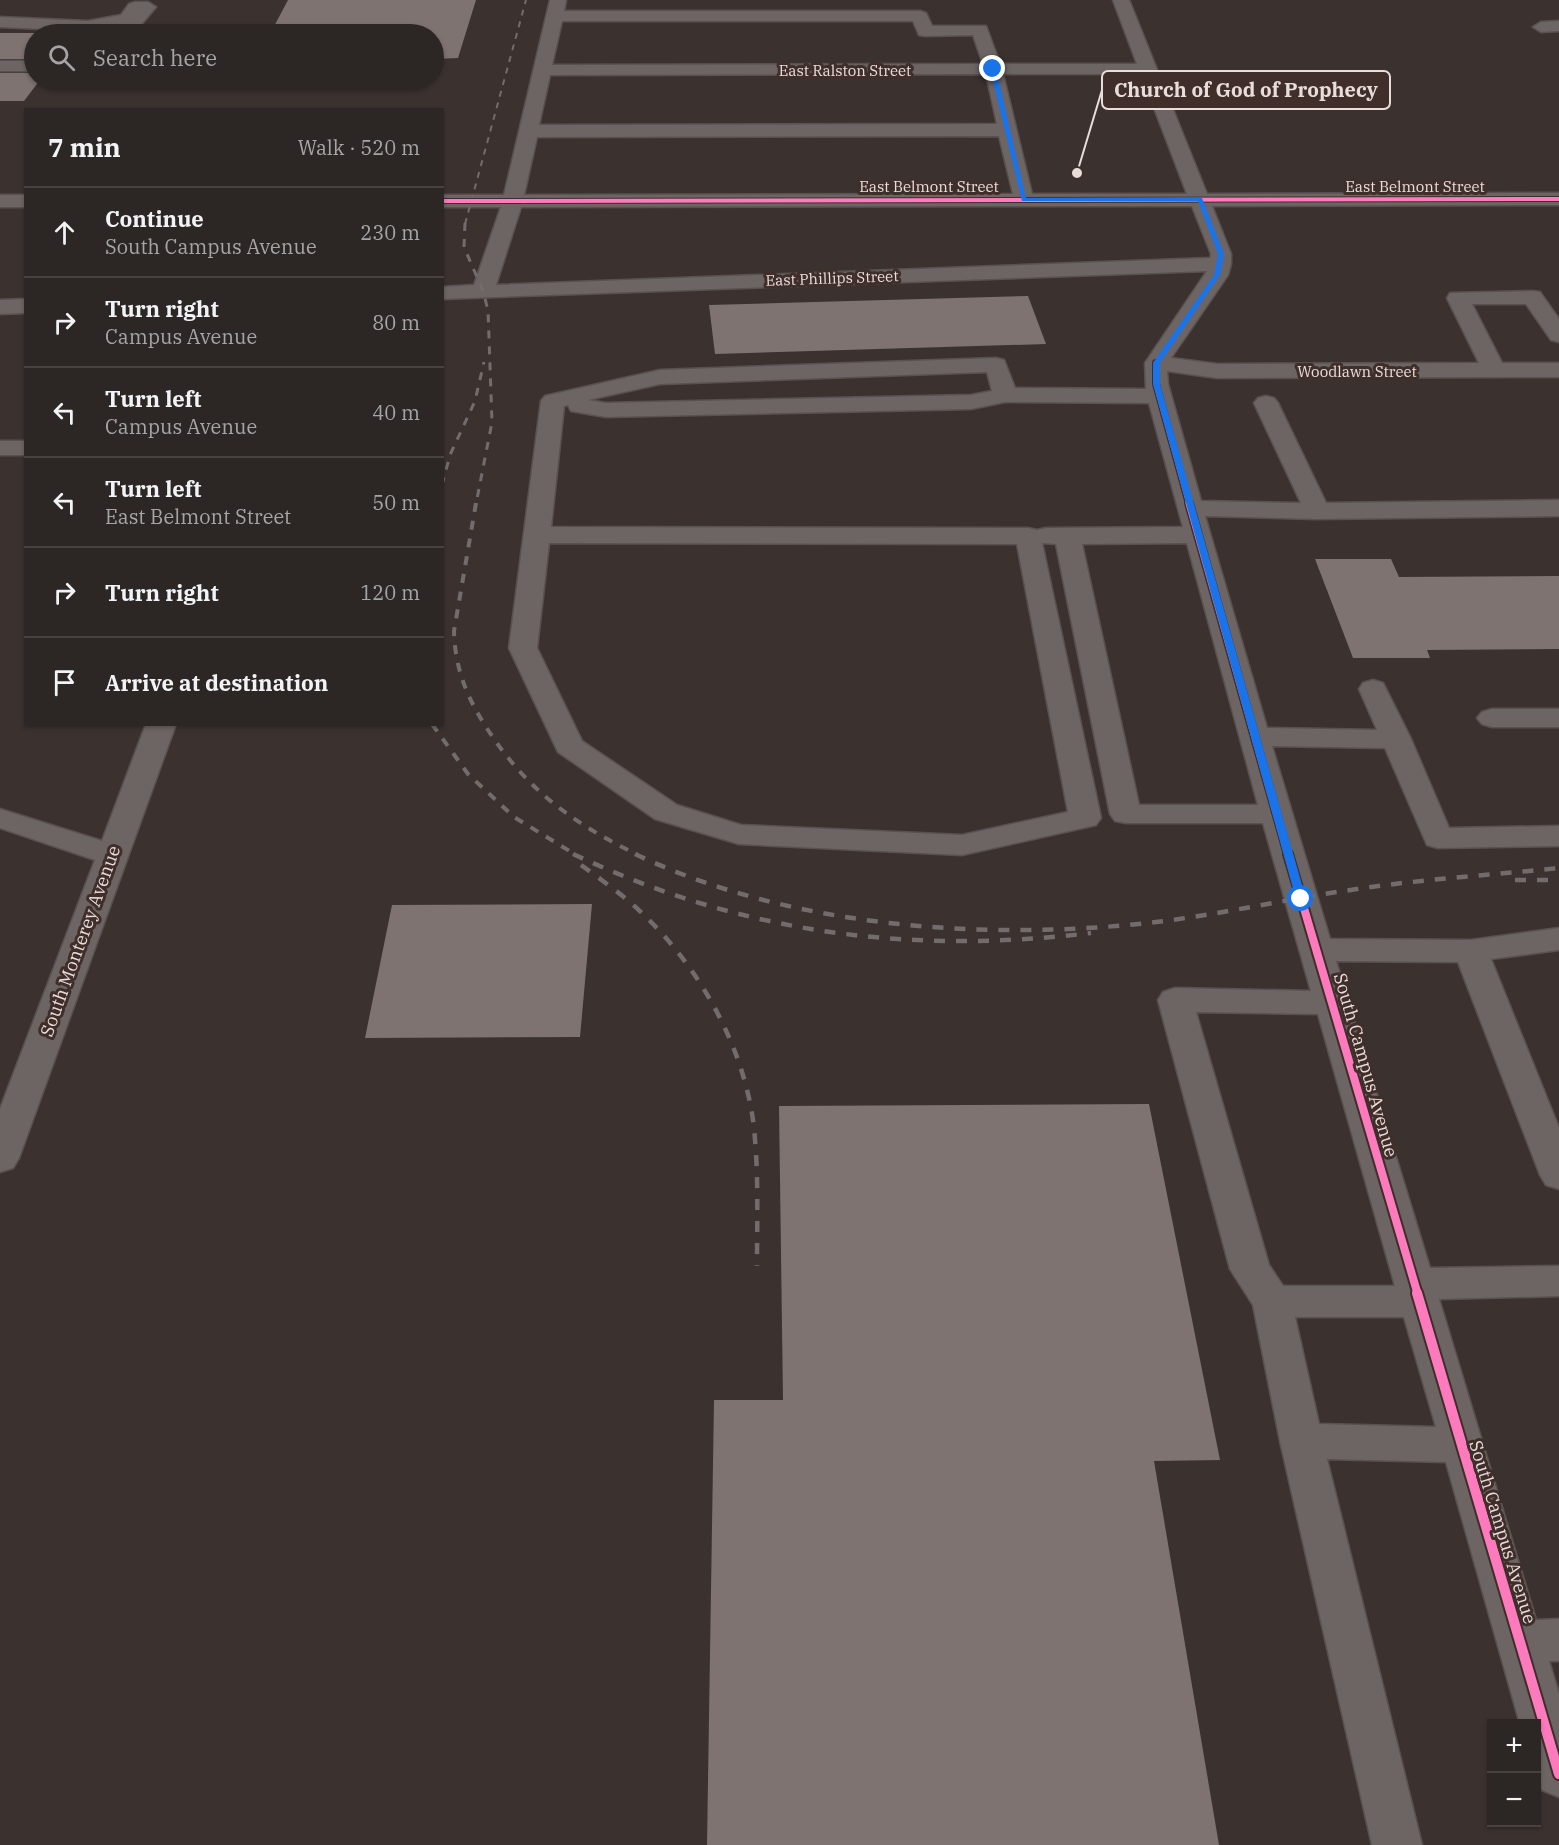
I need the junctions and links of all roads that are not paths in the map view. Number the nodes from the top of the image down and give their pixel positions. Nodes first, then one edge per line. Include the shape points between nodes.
1 (1121, 0) edge
2 (557, 8) edge
3 (0, 22) edge
4 (44, 24) edge
5 (99, 24) edge
6 (134, 24) edge
7 (1559, 26) edge
8 (1541, 27) dead end
9 (0, 66) edge
10 (24, 66) edge
11 (993, 69) junction
12 (1148, 69) junction
13 (543, 70) junction
14 (1007, 130) junction
15 (529, 131) junction
16 (1559, 199) edge
17 (513, 200) junction
18 (1024, 200) junction
19 (1200, 200) junction
20 (0, 201) edge
21 (24, 201) edge
22 (444, 201) edge
23 (1221, 264) junction
24 (483, 291) junction
25 (444, 292) edge
26 (24, 306) edge
27 (0, 307) edge
28 (1559, 335) edge
29 (1494, 370) junction
30 (1559, 370) edge
31 (1158, 380) junction
32 (1005, 395) junction
33 (553, 401) junction
34 (1266, 403) dead end
35 (0, 448) edge
36 (24, 448) edge
37 (1559, 508) edge
38 (1317, 511) junction
39 (1193, 522) junction
40 (537, 535) junction
41 (1028, 536) junction
42 (1067, 536) junction
43 (1373, 689) dead end
44 (1559, 717) edge
45 (1492, 718) dead end
46 (160, 726) edge
47 (1254, 737) junction
48 (1396, 739) junction
49 (1126, 814) junction
50 (1276, 814) junction
51 (0, 818) edge
52 (1085, 818) junction
53 (1559, 836) edge
54 (112, 855) junction
55 (1559, 939) edge
56 (1316, 950) junction
57 (1471, 951) junction
58 (1332, 1003) junction
59 (0, 1158) edge
60 (1559, 1175) edge
61 (1559, 1281) edge
62 (1417, 1292) junction
63 (1272, 1302) junction
64 (1301, 1441) junction
65 (1462, 1445) junction
66 (1540, 1641) edge
67 (1559, 1774) edge
68 (1397, 1845) edge

1 - 12 street
2 - 11 street via 920,16 925,31 980,30
2 - 13 street
3 - 4 street
5 - 6 street via 127,19 135,8 148,8
7 - 8 street
9 - 10 street
11 - 12 street, East Ralston Street
11 - 13 street, East Ralston Street
11 - 14 street
12 - 19 street
13 - 15 street
14 - 15 street
14 - 18 street
15 - 17 street
16 - 19 street, East Belmont Street
17 - 18 street, East Belmont Street
17 - 22 street, East Belmont Street
17 - 24 street
18 - 19 street, East Belmont Street
19 - 23 street via 1221,254
20 - 21 street
23 - 24 street, East Phillips Street
23 - 31 street
24 - 25 street, East Phillips Street
26 - 27 street
28 - 29 street via 1532,297 1458,298
29 - 30 street, Woodlawn Street
29 - 31 street, Woodlawn Street via 1217,371
31 - 32 street, Woodlawn Street
31 - 39 street, South Campus Avenue
32 - 33 street, Woodlawn Street via 971,402 606,410
32 - 33 street via 996,365 660,377
33 - 40 street
34 - 38 street
35 - 36 street
37 - 38 street
38 - 39 street
39 - 42 street
39 - 47 street, South Campus Avenue
40 - 41 street
40 - 52 street via 523,648 569,746 666,812 739,834 962,845
41 - 42 street
41 - 52 street
42 - 49 street
43 - 48 street
44 - 45 street
46 - 54 street, South Monterey Avenue
47 - 48 street
47 - 50 street, South Campus Avenue
48 - 53 street via 1438,838
49 - 50 street
49 - 52 street
50 - 56 street, South Campus Avenue
51 - 54 street
54 - 59 street, South Monterey Avenue
55 - 57 street
56 - 57 street
56 - 58 street, South Campus Avenue
57 - 60 street
58 - 62 street, South Campus Avenue
58 - 63 street via 1175,1000 1250,1269
61 - 62 street
62 - 63 street
62 - 65 street, South Campus Avenue
63 - 64 street
64 - 65 street
64 - 68 street
65 - 66 street, South Campus Avenue
66 - 67 street, South Campus Avenue

